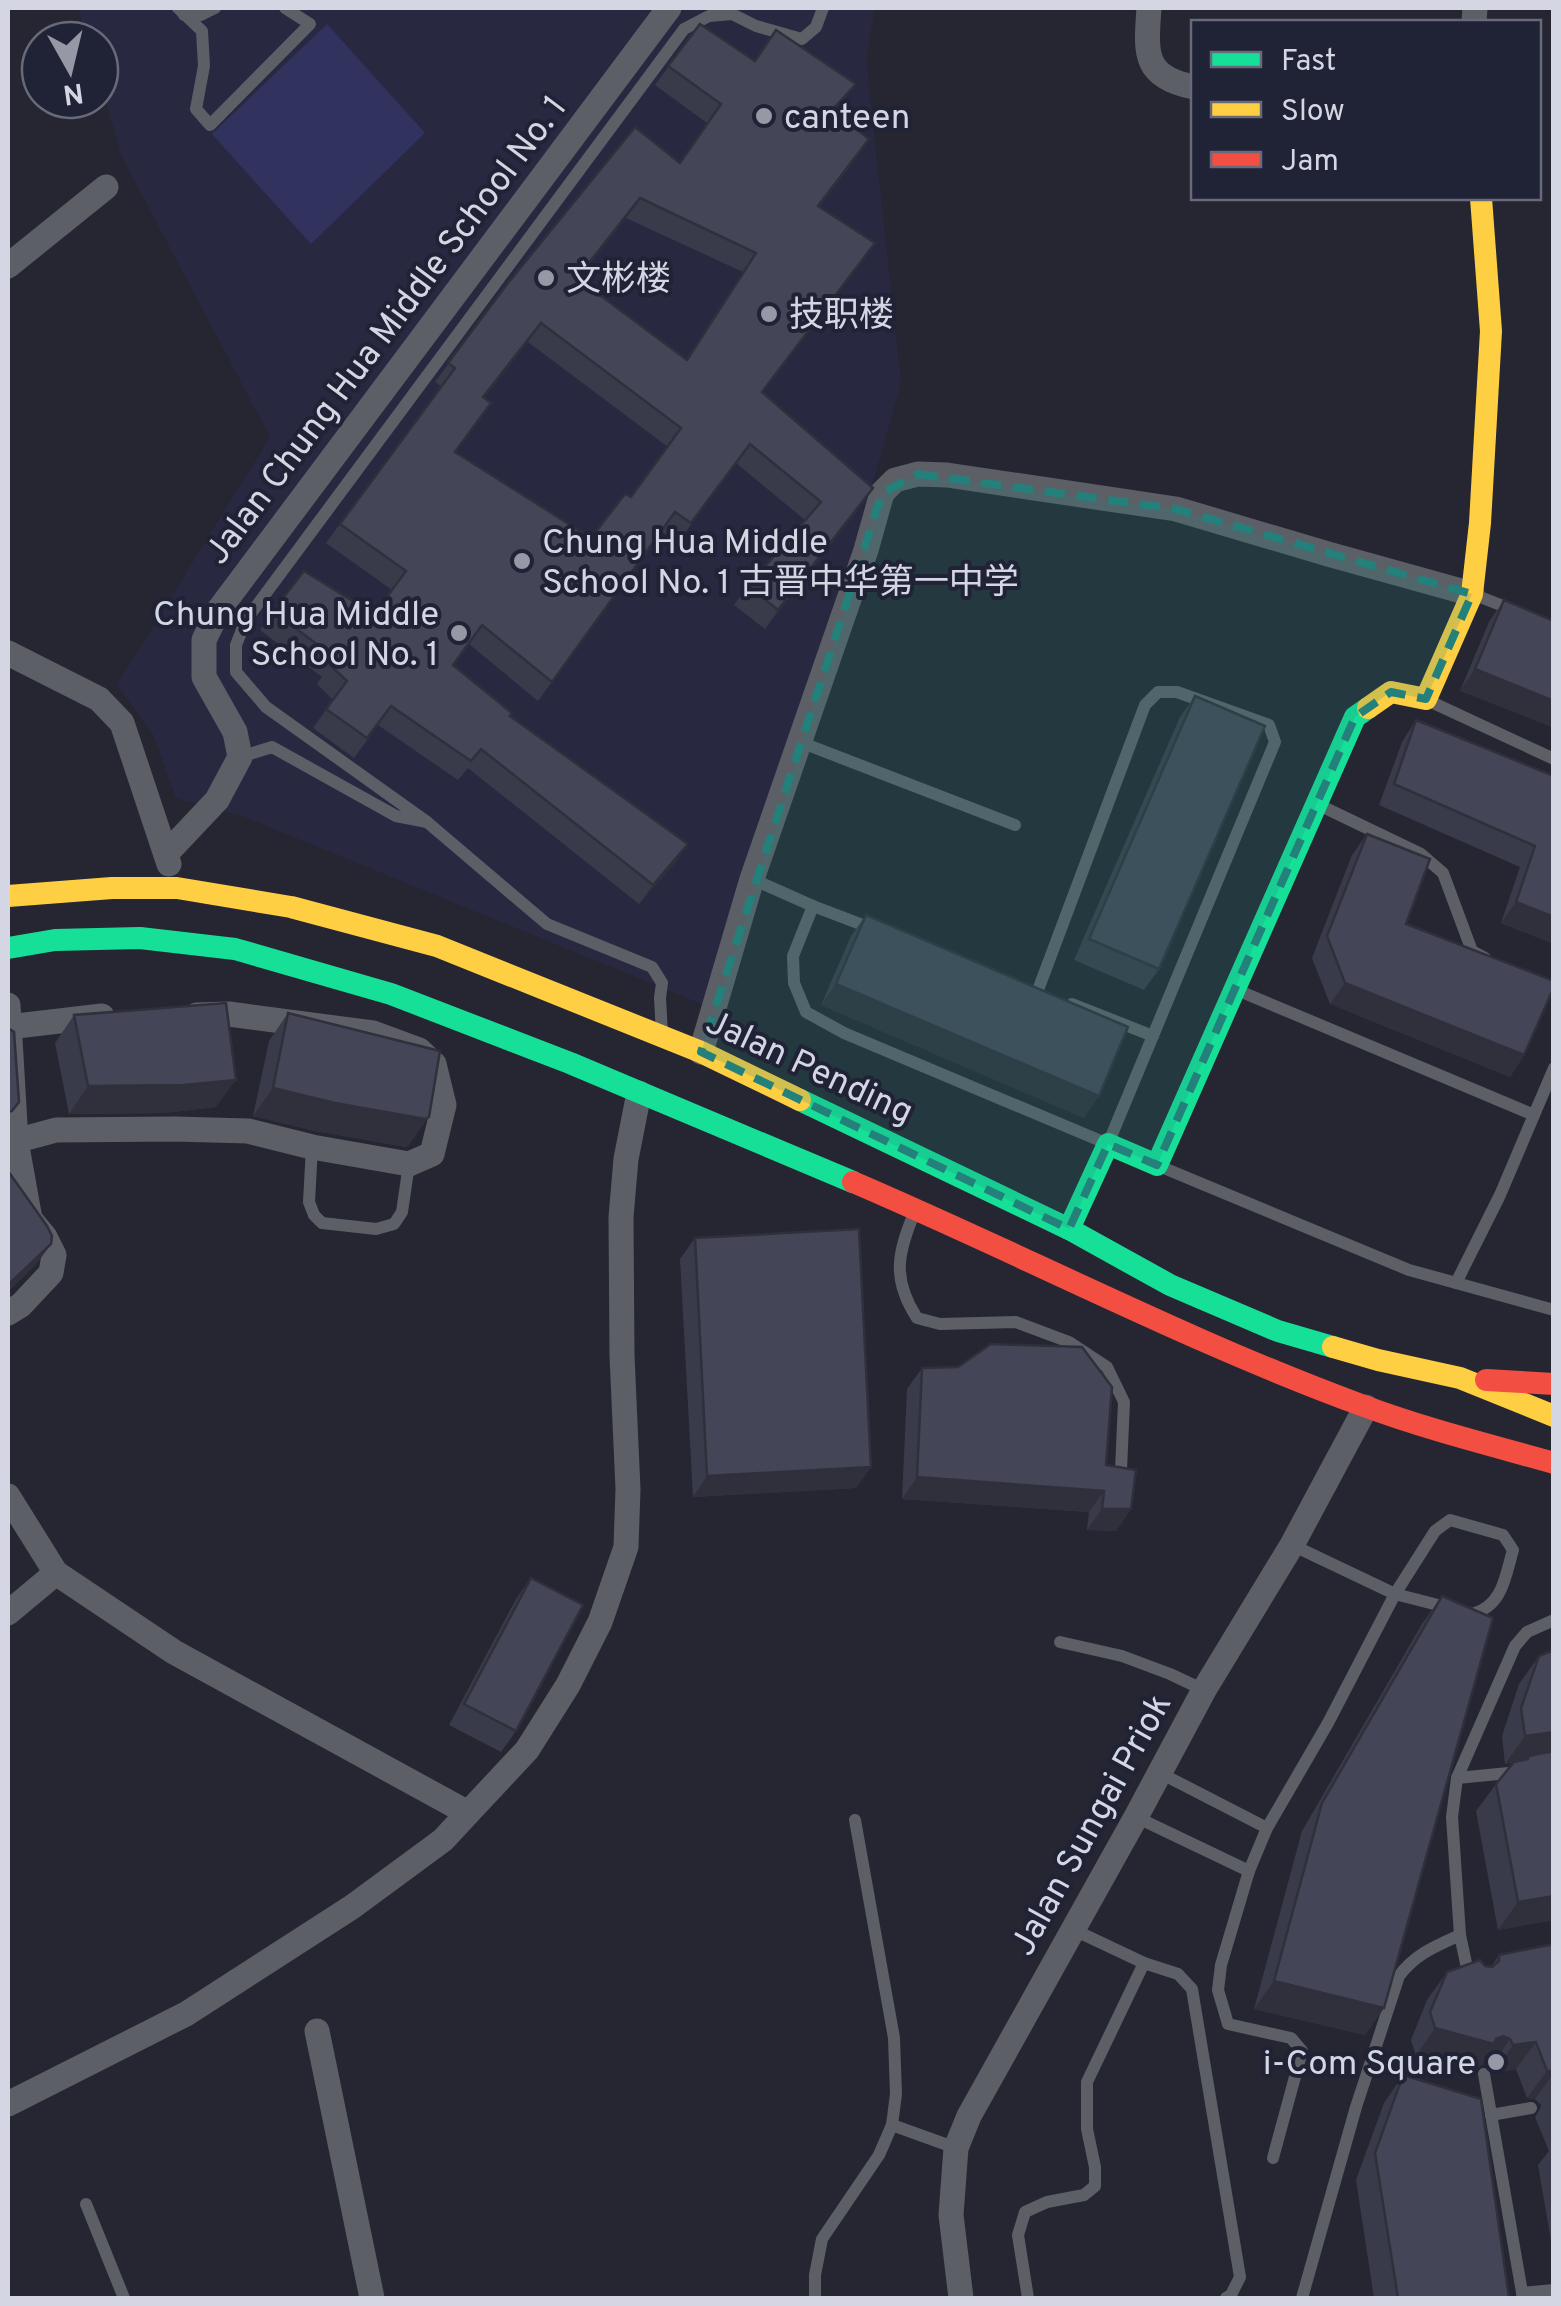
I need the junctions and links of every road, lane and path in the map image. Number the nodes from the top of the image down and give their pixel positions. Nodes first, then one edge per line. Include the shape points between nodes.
1 (215, 8) edge
2 (285, 8) edge
3 (670, 8) edge
4 (823, 8) edge
5 (1149, 8) edge
6 (181, 11) edge
7 (736, 11) edge
8 (703, 12) edge
9 (1191, 87) edge
10 (106, 187) dead end
11 (1481, 200) edge
12 (8, 266) edge
13 (1472, 594) junction
14 (1537, 619) edge
15 (8, 653) edge
16 (1426, 699) junction
17 (800, 742) junction
18 (240, 757) junction
19 (1554, 759) edge
20 (1317, 804) junction
21 (427, 822) junction
22 (1015, 825) dead end
23 (166, 854) junction
24 (752, 878) junction
25 (177, 888) junction
26 (8, 896) edge
27 (813, 906) junction
28 (888, 934) edge
29 (8, 948) edge
30 (1502, 967) edge
31 (1019, 983) edge
32 (1235, 989) junction
33 (1038, 990) junction
34 (415, 1004) junction
35 (176, 1015) edge
36 (124, 1016) edge
37 (8, 1020) edge
38 (662, 1035) junction
39 (1154, 1036) junction
40 (396, 1041) junction
41 (701, 1052) junction
42 (1554, 1068) edge
43 (639, 1093) junction
44 (1534, 1115) junction
45 (12, 1142) edge
46 (1108, 1144) junction
47 (312, 1147) junction
48 (409, 1164) junction
49 (1157, 1165) junction
50 (916, 1209) junction
51 (1069, 1228) junction
52 (1456, 1283) junction
53 (1554, 1310) edge
54 (8, 1313) edge
55 (1460, 1378) junction
56 (1554, 1384) edge
57 (1366, 1406) junction
58 (1554, 1416) edge
59 (1554, 1463) edge
60 (1122, 1470) edge
61 (8, 1496) edge
62 (1292, 1545) junction
63 (56, 1573) junction
64 (1395, 1594) junction
65 (8, 1613) edge
66 (1554, 1620) edge
67 (1060, 1642) dead end
68 (1204, 1690) junction
69 (1538, 1769) edge
70 (1160, 1773) junction
71 (1456, 1778) junction
72 (468, 1813) junction
73 (1136, 1817) junction
74 (855, 1820) dead end
75 (1267, 1828) junction
76 (1248, 1871) junction
77 (1072, 1929) junction
78 (1460, 1935) junction
79 (1144, 1964) junction
80 (1470, 1985) edge
81 (317, 2031) dead end
82 (1484, 2074) dead end
83 (8, 2104) edge
84 (1531, 2108) dead end
85 (1492, 2115) junction
86 (892, 2125) junction
87 (956, 2148) junction
88 (1273, 2158) dead end
89 (86, 2204) dead end
90 (1554, 2290) edge
91 (1523, 2296) edge
92 (124, 2298) edge
93 (372, 2298) edge
94 (815, 2298) edge
95 (961, 2298) edge
96 (1028, 2298) edge
97 (1226, 2298) edge
98 (1302, 2298) edge

1 - 6 lane via 201,15
2 - 6 lane via 310,24 210,125 196,109 202,31
3 - 18 street, Jalan Chung Hua Middle School No. 1 via 218,611 204,640 204,677 235,732
4 - 7 lane via 802,39 756,26
5 - 9 street via 1146,49 1158,74
7 - 8 lane
8 - 21 lane via 246,620 236,645 236,672 266,708
10 - 12 street
11 - 13 main road via 1491,331
13 - 14 lane
13 - 16 main road
13 - 17 street via 1176,509 918,474 895,480 882,494
15 - 23 street via 99,699 122,723
16 - 19 lane
16 - 20 main road via 1391,692 1356,717
17 - 22 lane
17 - 24 street
18 - 21 lane via 272,747 396,816
18 - 23 street via 216,800
20 - 30 lane via 1421,854 1443,873 1472,951
20 - 32 main road
21 - 38 lane via 547,924 652,967 662,983
23 - 25 street
24 - 27 lane
24 - 41 street
25 - 26 main road, Jalan Pending
25 - 38 main road, Jalan Pending via 291,907 437,946
27 - 28 lane
27 - 46 lane via 793,956 794,983 806,1012
29 - 34 main road via 140,938 235,950
31 - 33 lane
32 - 44 lane
32 - 49 main road
33 - 39 lane
33 - 39 lane via 1145,705 1158,692 1177,692 1254,718 1269,725 1275,742
34 - 40 street
34 - 43 main road
35 - 40 street via 229,1014
36 - 37 street
37 - 45 street
38 - 41 main road, Jalan Pending
39 - 46 lane
40 - 48 street via 434,1064 444,1105 432,1154
41 - 51 main road, Jalan Pending
42 - 44 lane
43 - 50 main road
43 - 72 street via 621,1217 626,1547 600,1622 568,1685 527,1750
44 - 52 lane
45 - 47 street via 56,1130 175,1128 248,1131
45 - 54 street via 30,1219 54,1255 51,1273
46 - 49 main road
46 - 51 main road
47 - 48 street
47 - 48 lane via 309,1202 322,1223 376,1229 394,1224
49 - 52 lane
50 - 57 main road via 1155,1320
50 - 60 lane via 899,1266 906,1302 917,1318 940,1324 1016,1322 1069,1342 1106,1367 1124,1402
51 - 55 main road, Jalan Pending via 1170,1284 1278,1331
52 - 53 lane
55 - 56 main road
55 - 58 main road, Jalan Pending
57 - 59 main road
57 - 62 street, Jalan Sungai Priok
61 - 63 street
62 - 64 lane
62 - 68 street, Jalan Sungai Priok
63 - 65 street
63 - 72 street via 174,1652
64 - 64 lane via 1435,1531 1450,1520 1504,1536 1513,1550 1500,1596 1485,1610 1473,1614
64 - 75 lane
66 - 71 lane via 1515,1646
67 - 68 lane via 1122,1656
68 - 70 street, Jalan Sungai Priok
69 - 71 lane
70 - 73 street, Jalan Sungai Priok
70 - 75 lane
71 - 78 lane
72 - 83 street via 352,1907 186,2014
73 - 76 lane
73 - 77 street, Jalan Sungai Priok
74 - 86 lane via 894,2038
75 - 76 lane
76 - 88 lane via 1218,1990 1228,2024 1291,2038 1302,2052
77 - 79 lane
77 - 87 street, Jalan Sungai Priok
78 - 80 lane
78 - 98 lane via 1409,1962 1399,1976
79 - 96 lane via 1088,2082 1095,2186 1026,2212 1018,2235
79 - 97 lane via 1178,1974 1192,1989 1240,2277
81 - 93 street
82 - 85 lane
84 - 85 lane
85 - 91 lane
86 - 87 lane
86 - 94 lane via 880,2154 822,2238
87 - 95 street, Jalan Sungai Priok via 951,2215
89 - 92 lane
90 - 91 lane

